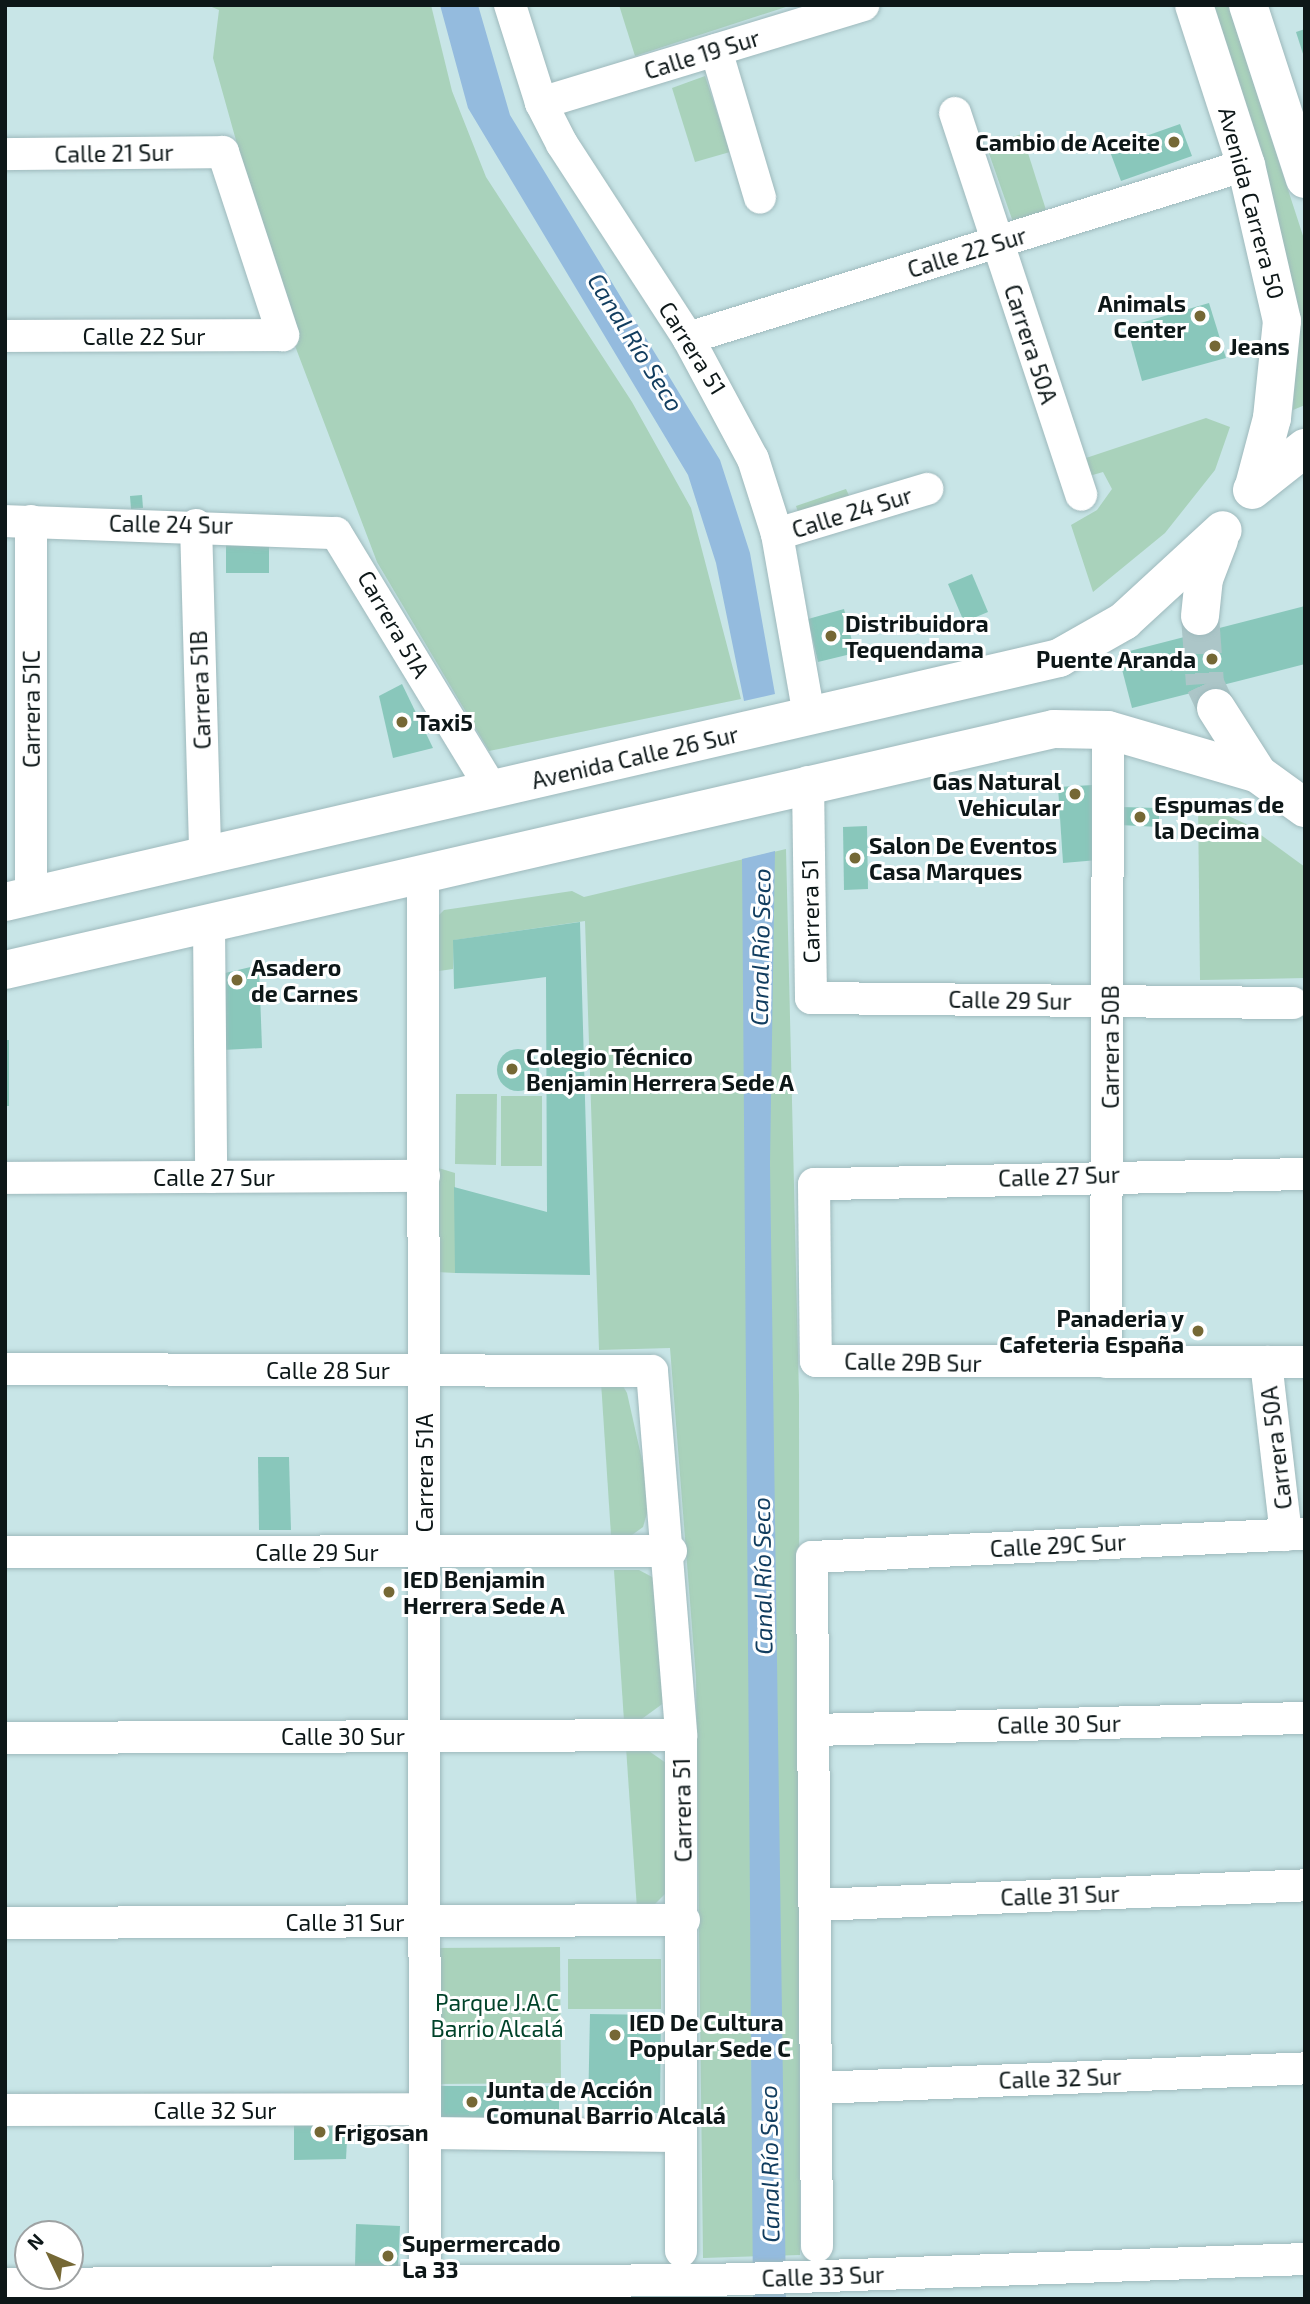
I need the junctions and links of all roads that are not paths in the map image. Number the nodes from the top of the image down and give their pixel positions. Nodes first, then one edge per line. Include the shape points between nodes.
1 (510, 5) edge
2 (863, 5) edge
3 (1194, 5) edge
4 (1248, 5) edge
5 (716, 50) junction
6 (541, 103) junction
7 (955, 113) dead end
8 (5, 154) edge
9 (1301, 157) edge
10 (1246, 165) junction
11 (760, 198) dead end
12 (998, 242) junction
13 (282, 335) joint
14 (5, 337) edge
15 (688, 338) junction
16 (1305, 448) edge
17 (1254, 486) junction
18 (927, 489) dead end
19 (1081, 495) dead end
20 (18, 521) edge
21 (196, 525) junction
22 (1223, 530) junction
23 (336, 533) joint
24 (777, 534) junction
25 (1200, 616) tunnel mouth
26 (1216, 708) tunnel mouth
27 (809, 716) junction
28 (1108, 730) junction
29 (1258, 774) junction
30 (808, 782) junction
31 (492, 790) junction
32 (1303, 809) edge
33 (205, 855) junction
34 (423, 874) junction
35 (18, 899) edge
36 (209, 925) junction
37 (5, 970) edge
38 (811, 998) joint
39 (1110, 1001) junction
40 (1293, 1003) dead end
41 (1111, 1174) junction
42 (1305, 1174) edge
43 (424, 1176) junction
44 (211, 1177) junction
45 (5, 1178) edge
46 (816, 1361) joint
47 (1266, 1362) junction
48 (1106, 1363) junction
49 (1305, 1363) edge
50 (5, 1368) edge
51 (424, 1370) junction
52 (652, 1371) joint
53 (1295, 1534) edge
54 (424, 1551) junction
55 (671, 1551) junction
56 (5, 1552) edge
57 (1305, 1718) edge
58 (813, 1730) junction
59 (681, 1735) junction
60 (424, 1736) junction
61 (5, 1738) edge
62 (1305, 1885) edge
63 (815, 1905) junction
64 (684, 1920) junction
65 (425, 1921) junction
66 (5, 1923) edge
67 (1305, 2068) edge
68 (816, 2088) junction
69 (5, 2110) edge
70 (424, 2121) junction
71 (680, 2136) junction
72 (817, 2246) dead end
73 (681, 2251) dead end
74 (1305, 2259) edge
75 (425, 2282) junction
76 (5, 2284) edge

1 - 6 street, Carrera 51
2 - 5 street, Calle 19 Sur
3 - 10 main road, Avenida Carrera 50
4 - 9 main road
5 - 6 street, Calle 19 Sur
5 - 11 street
6 - 15 street, Carrera 51
7 - 12 street, Carrera 50A
8 - 13 street, Calle 21 Sur via 223,152
10 - 12 street, Calle 22 Sur
10 - 17 main road, Avenida Carrera 50 via 1282,321 1274,404
12 - 15 street, Calle 22 Sur
12 - 19 street, Carrera 50A
13 - 14 street, Calle 22 Sur
15 - 24 street, Carrera 51 via 743,436
16 - 17 main road
17 - 22 main road
18 - 24 street, Calle 24 Sur
20 - 21 street, Calle 24 Sur
20 - 35 street, Carrera 51C
21 - 23 street, Calle 24 Sur
21 - 33 street, Carrera 51B
22 - 25 main road via 1204,579
22 - 27 main road, Avenida Calle 26 Sur via 1124,621 1059,658
23 - 31 street, Carrera 51A
24 - 27 street, Carrera 51
26 - 29 main road
27 - 31 main road, Avenida Calle 26 Sur
28 - 29 main road
28 - 30 main road via 1054,729
28 - 39 street, Carrera 50B
29 - 32 main road
30 - 34 main road
30 - 38 street, Carrera 51
31 - 33 main road, Avenida Calle 26 Sur
33 - 35 main road, Avenida Calle 26 Sur
34 - 36 main road
34 - 43 street, Carrera 51A
36 - 37 main road
36 - 44 street
38 - 39 street, Calle 29 Sur
39 - 40 street, Calle 29 Sur
39 - 41 street, Carrera 50B
41 - 42 street, Calle 27 Sur
41 - 46 street, Calle 27 Sur via 814,1184
41 - 48 street, Carrera 50B
43 - 44 street, Calle 27 Sur
43 - 51 street, Carrera 51A
44 - 45 street, Calle 27 Sur
46 - 48 street, Calle 29B Sur
47 - 48 street, Calle 29B Sur
47 - 49 street, Calle 29B Sur
47 - 53 street, Carrera 50A
50 - 51 street, Calle 28 Sur
51 - 52 street, Calle 28 Sur
51 - 54 street, Carrera 51A
52 - 55 street, Carrera 51
53 - 58 street, Calle 29C Sur via 812,1558
54 - 55 street, Calle 29 Sur
54 - 56 street, Calle 29 Sur
54 - 60 street, Carrera 51A
55 - 59 street, Carrera 51
57 - 58 street, Calle 30 Sur
58 - 63 street
59 - 60 street, Calle 30 Sur
59 - 64 street, Carrera 51
60 - 61 street, Calle 30 Sur
60 - 65 street, Carrera 51A
62 - 63 street, Calle 31 Sur
63 - 68 street
64 - 65 street, Calle 31 Sur
64 - 71 street, Carrera 51
65 - 66 street, Calle 31 Sur
65 - 70 street, Carrera 51A
67 - 68 street, Calle 32 Sur
68 - 72 street
69 - 70 street, Calle 32 Sur
70 - 71 street, Calle 32 Sur
70 - 75 street, Carrera 51A
71 - 73 street, Carrera 51
74 - 75 street, Calle 33 Sur via 713,2280
75 - 76 street, Calle 33 Sur

